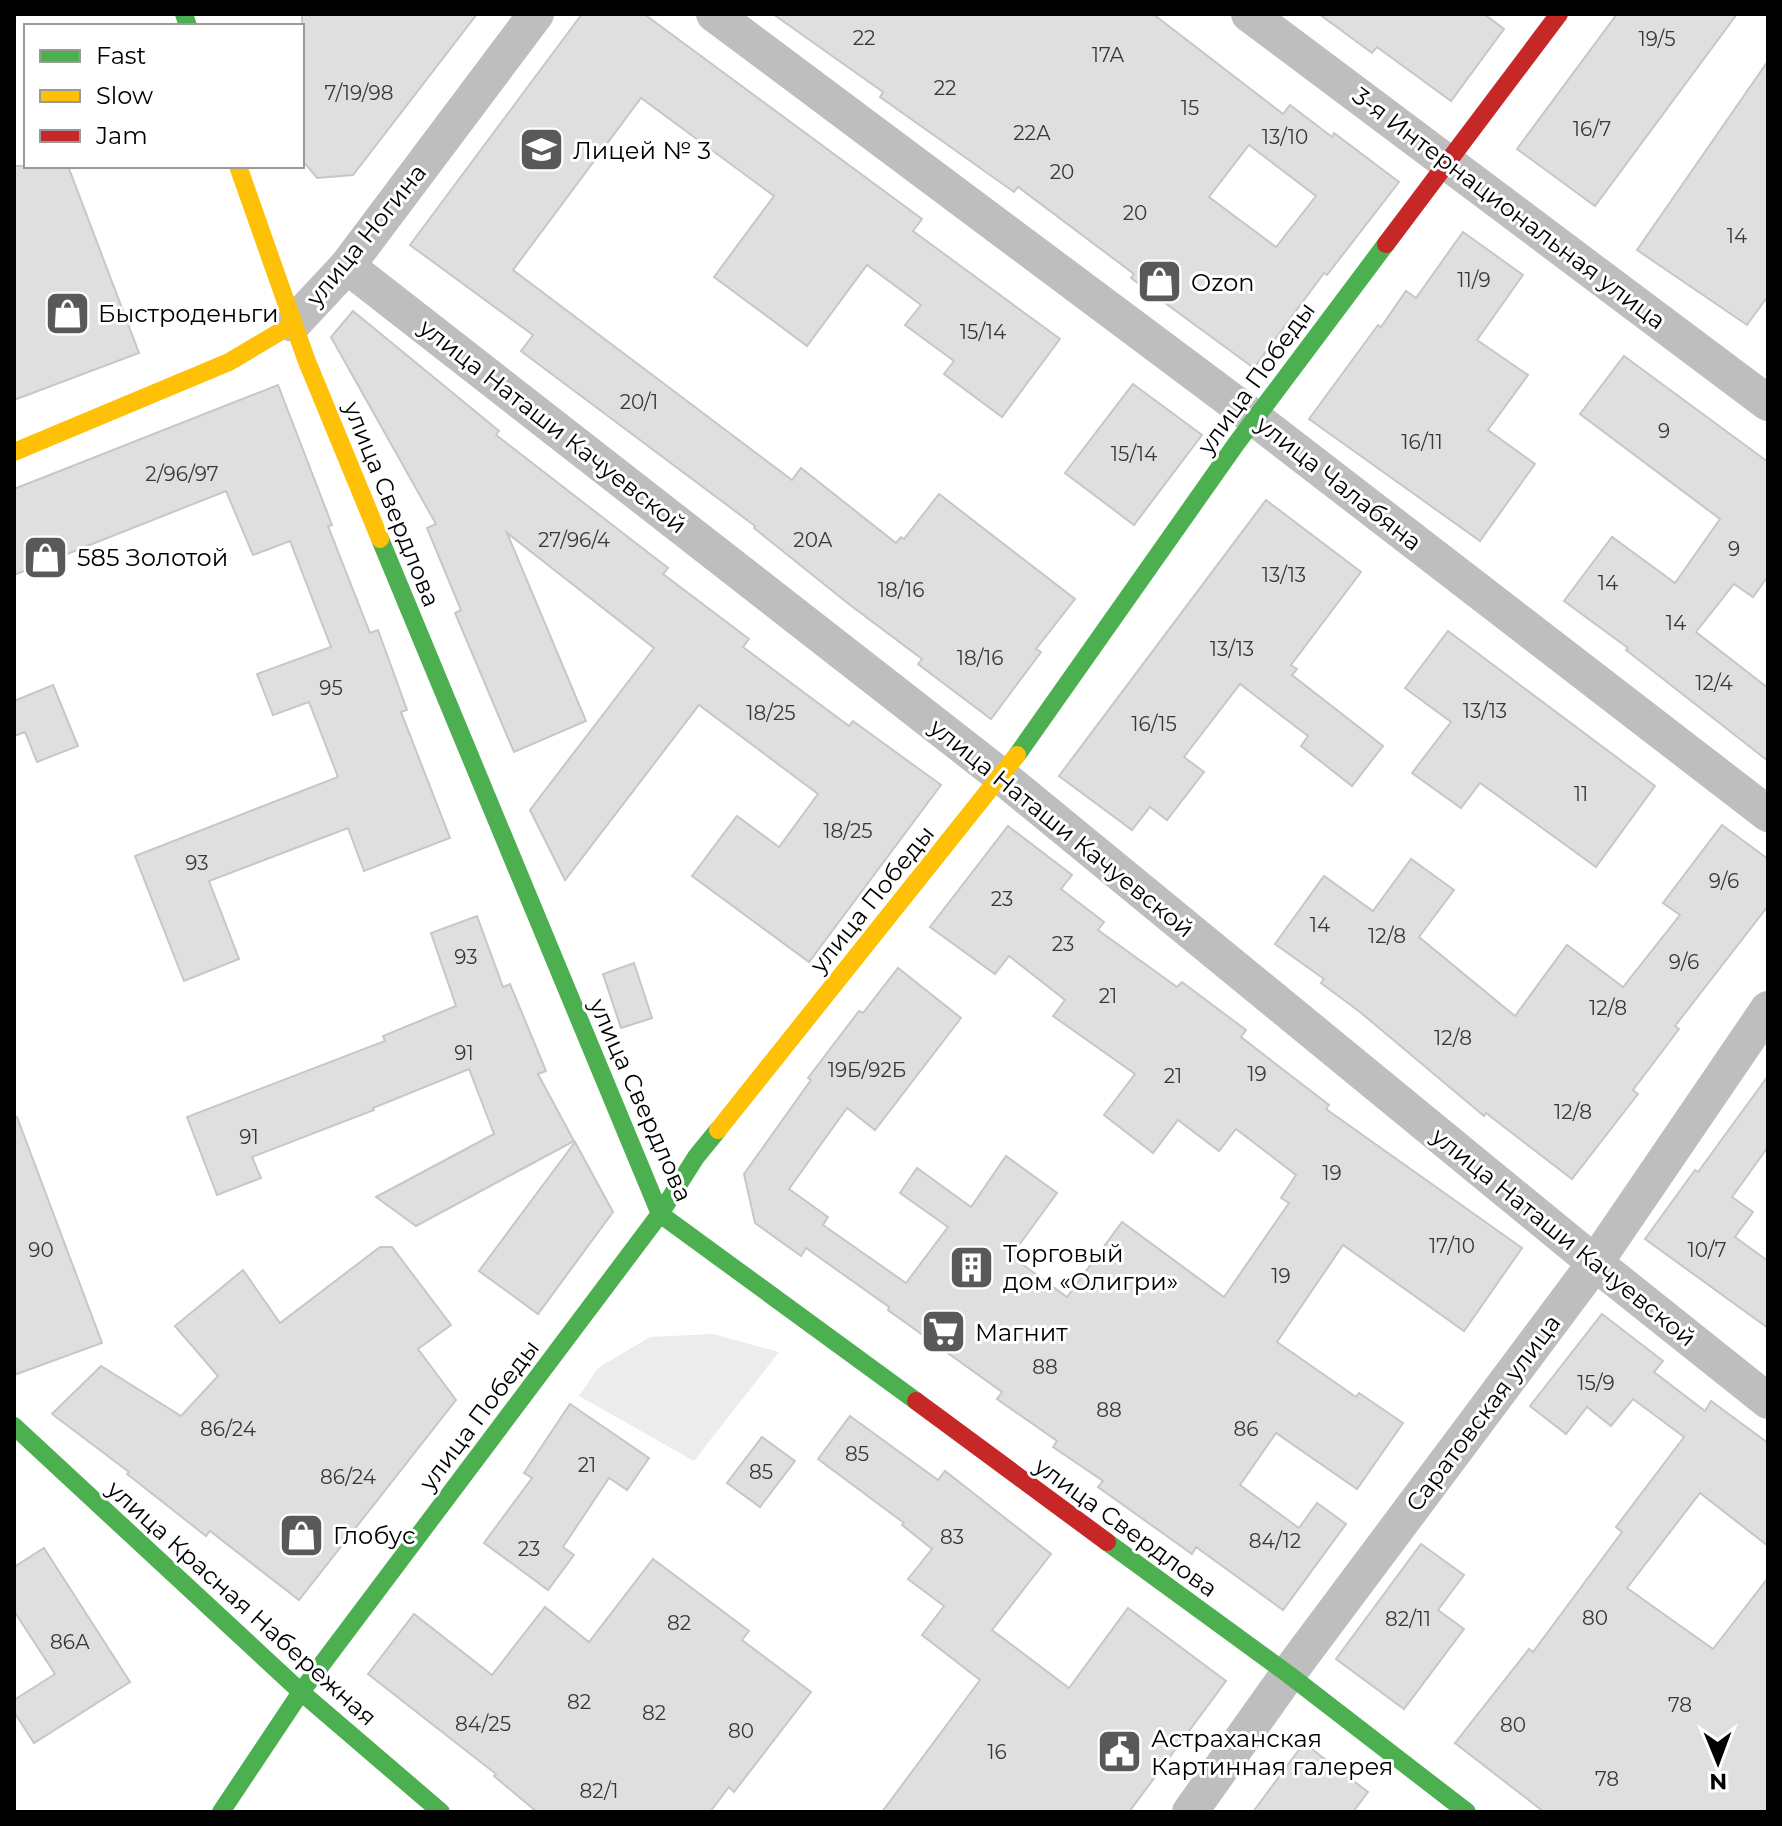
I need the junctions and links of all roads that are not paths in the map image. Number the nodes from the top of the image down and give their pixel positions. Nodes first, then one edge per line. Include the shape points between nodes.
1 (536, 14) edge
2 (714, 14) edge
3 (1249, 14) edge
4 (1559, 14) edge
5 (1447, 161) junction
6 (239, 168) edge
7 (347, 266) junction
8 (293, 324) junction
9 (1768, 403) edge
10 (1255, 419) junction
11 (14, 452) edge
12 (1001, 776) junction
13 (1768, 814) edge
14 (1768, 1009) edge
15 (660, 1214) junction
16 (1595, 1263) junction
17 (1768, 1401) edge
18 (14, 1426) edge
19 (1288, 1674) junction
20 (301, 1692) junction
21 (221, 1812) edge
22 (441, 1812) edge
23 (1190, 1812) edge
24 (1467, 1812) edge

1 - 7 street, улица Ногина
2 - 10 street, улица Чалабяна
3 - 5 street, 3-я Интернациональная улица
4 - 5 main road, улица Победы
5 - 9 street, 3-я Интернациональная улица
5 - 10 main road, улица Победы
6 - 8 main road, улица Свердлова
7 - 8 street, улица Ногина
7 - 12 street, улица Наташи Качуевской
8 - 11 main road, улица Ногина via 229,362
8 - 15 main road, улица Свердлова
10 - 12 main road, улица Победы
10 - 13 street, улица Чалабяна
12 - 15 main road, улица Победы via 696,1157
12 - 16 street, улица Наташи Качуевской
14 - 16 street, Саратовская улица
15 - 19 main road, улица Свердлова
15 - 20 main road, улица Победы
16 - 17 street, улица Наташи Качуевской
16 - 19 street, Саратовская улица
18 - 20 main road, улица Красная Набережная
19 - 23 street, Саратовская улица
19 - 24 main road, улица Свердлова
20 - 21 main road, улица Победы
20 - 22 main road, улица Красная Набережная

